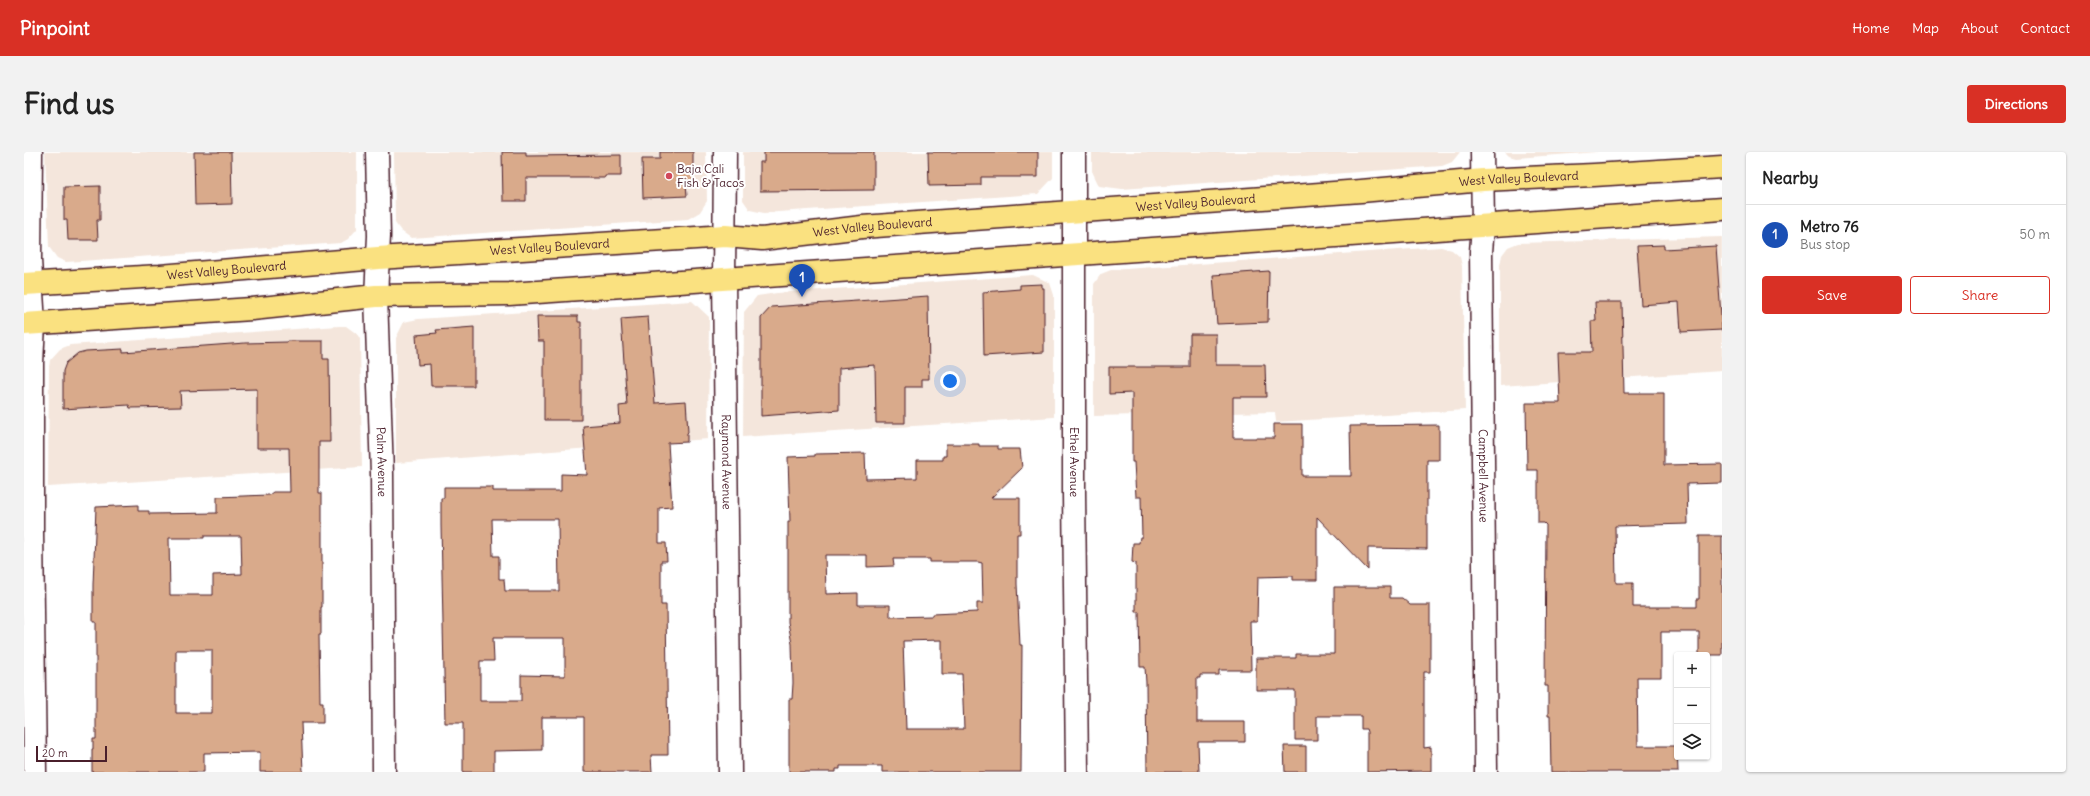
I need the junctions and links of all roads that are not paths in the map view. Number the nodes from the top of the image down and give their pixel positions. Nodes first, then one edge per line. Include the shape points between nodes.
1 (31, 152) edge
2 (377, 152) edge
3 (725, 152) edge
4 (1074, 152) edge
5 (1482, 152) edge
6 (1722, 167) edge
7 (1483, 180) junction
8 (1722, 209) edge
9 (1075, 212) junction
10 (1483, 226) junction
11 (725, 236) junction
12 (1074, 254) junction
13 (378, 258) junction
14 (724, 279) junction
15 (28, 283) edge
16 (376, 296) junction
17 (29, 324) edge
18 (36, 772) edge
19 (384, 772) edge
20 (730, 772) edge
21 (1077, 772) edge
22 (1486, 772) edge

1 - 15 street
2 - 13 street, Palm Avenue
3 - 11 street, Raymond Avenue
4 - 9 street, Ethel Avenue
5 - 7 street, Campbell Avenue
6 - 7 main road, West Valley Boulevard
7 - 9 main road, West Valley Boulevard
7 - 10 street, Campbell Avenue
8 - 10 main road
9 - 11 main road, West Valley Boulevard via 862,227 762,239
9 - 12 street, Ethel Avenue
10 - 12 main road
10 - 22 street, Campbell Avenue via 1481,252
11 - 13 main road, West Valley Boulevard
11 - 14 street, Raymond Avenue
12 - 14 main road
12 - 21 street, Ethel Avenue
13 - 15 main road, West Valley Boulevard via 144,277
13 - 16 street, Palm Avenue
14 - 16 main road via 509,294
14 - 20 street, Raymond Avenue
15 - 17 street
16 - 17 main road via 252,310
16 - 19 street, Palm Avenue via 382,474
17 - 18 street via 32,363

